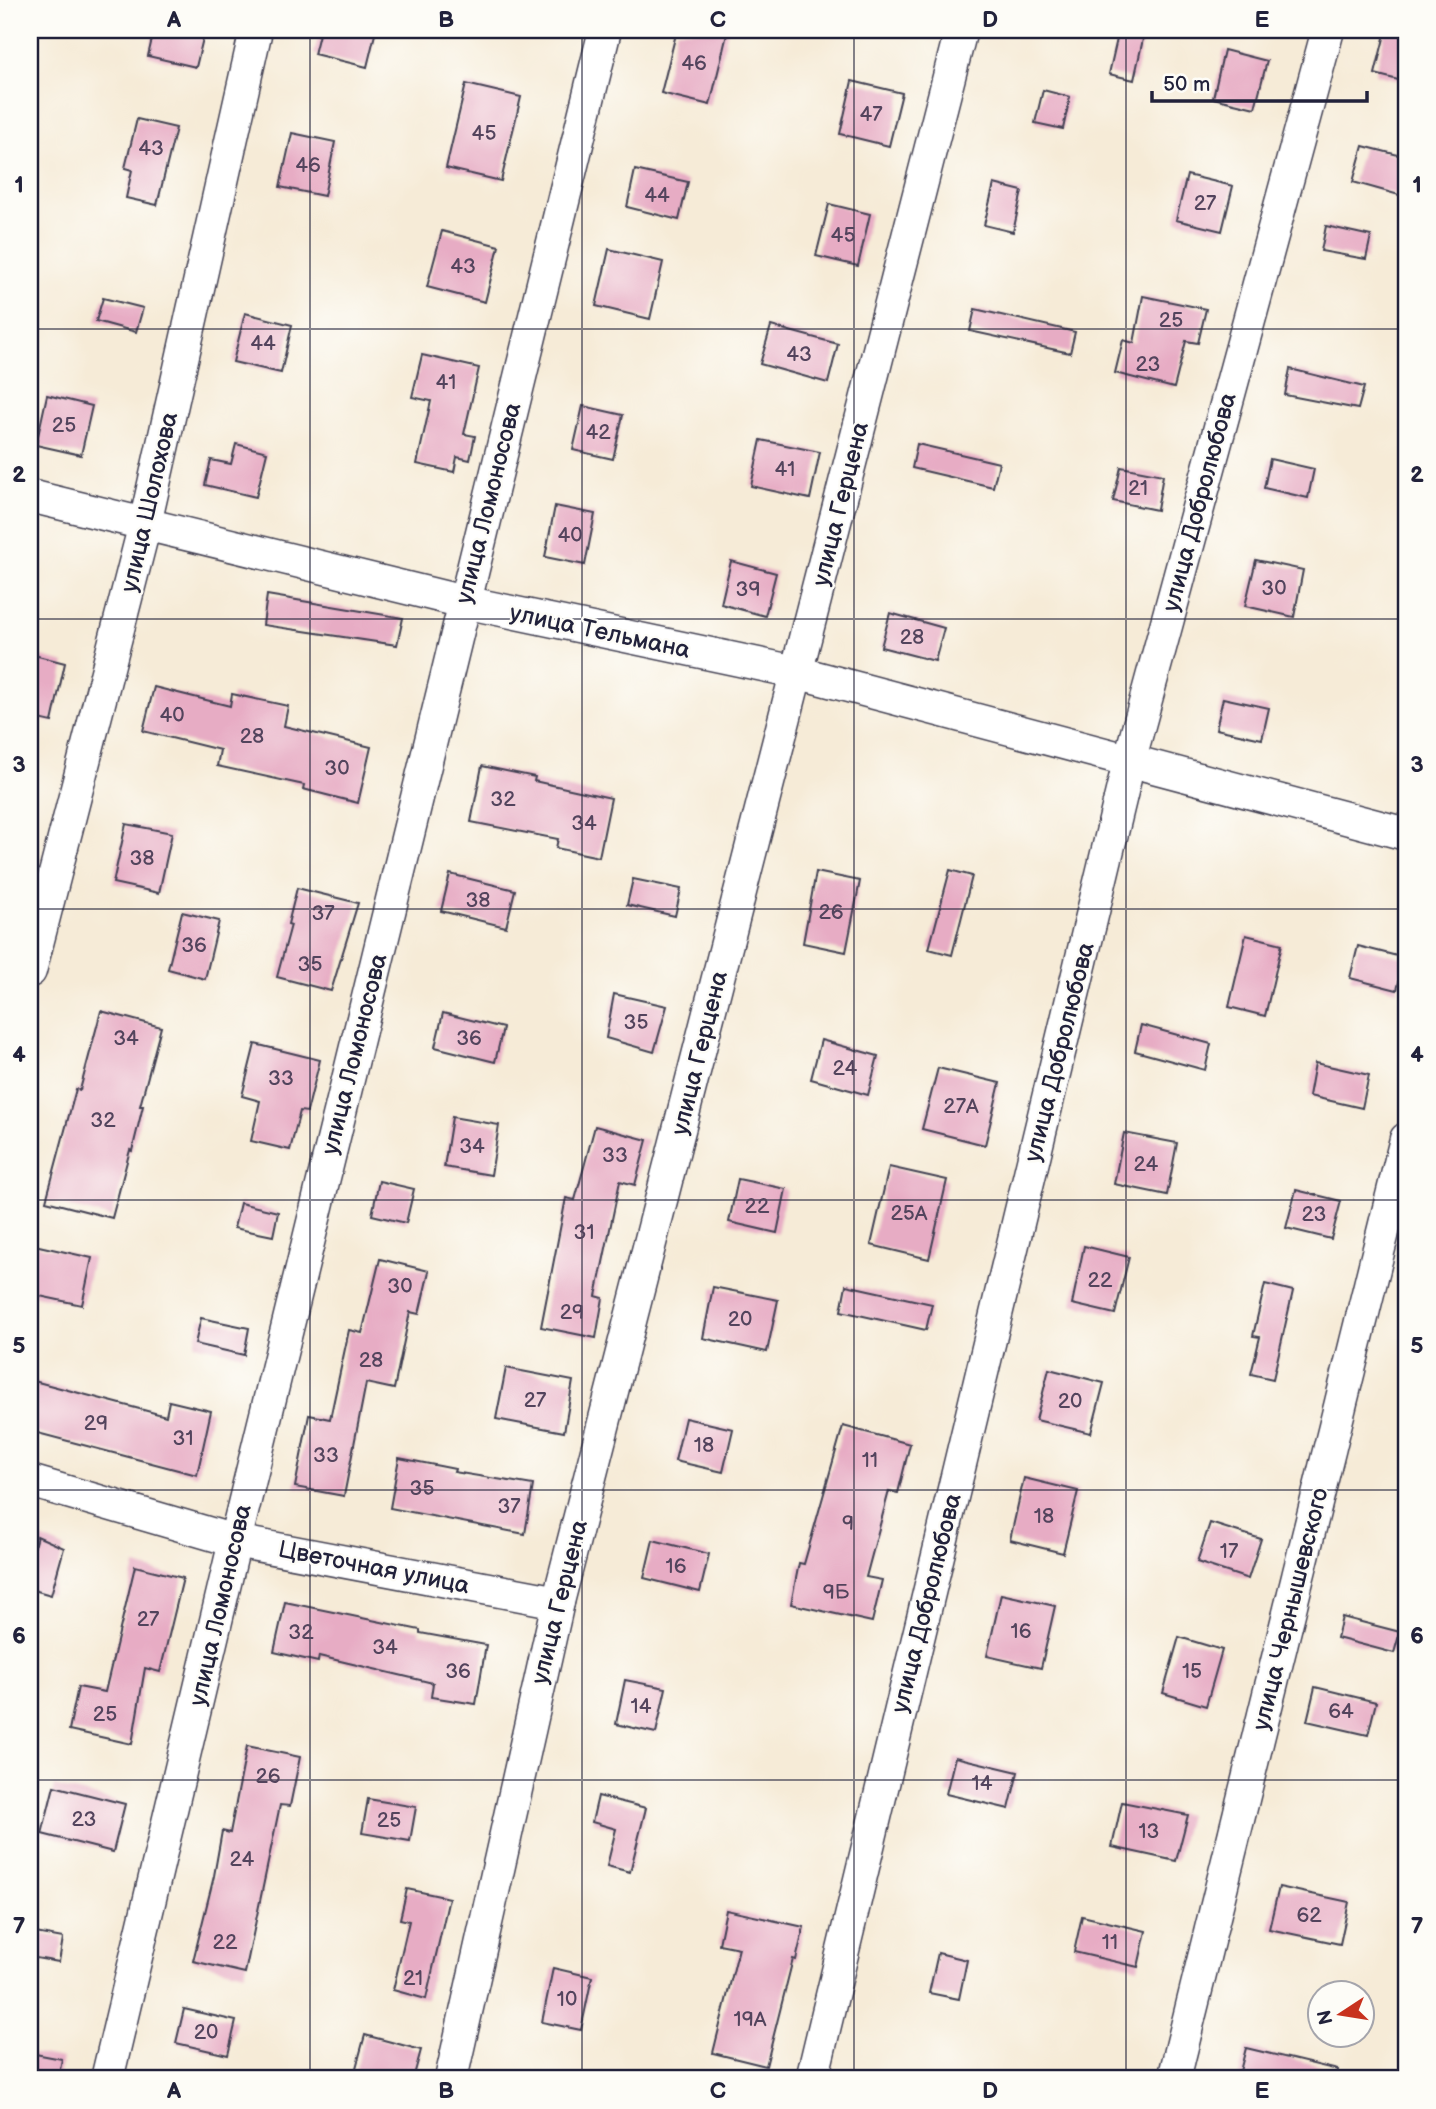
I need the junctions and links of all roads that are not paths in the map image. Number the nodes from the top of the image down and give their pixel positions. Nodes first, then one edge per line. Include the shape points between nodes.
1 (256, 30) edge
2 (605, 30) edge
3 (961, 30) edge
4 (1328, 30) edge
5 (30, 496) edge
6 (145, 524) junction
7 (464, 602) junction
8 (796, 672) junction
9 (1129, 762) junction
10 (1406, 834) edge
11 (30, 971) edge
12 (1406, 1139) edge
13 (30, 1481) edge
14 (235, 1541) junction
15 (558, 1602) junction
16 (107, 2079) edge
17 (451, 2079) edge
18 (812, 2079) edge
19 (1174, 2079) edge

1 - 6 street, улица Шолохова
2 - 7 street, улица Ломоносова
3 - 8 street, улица Герцена
4 - 9 street, улица Добролюбова
5 - 6 street, улица Тельмана
6 - 7 street, улица Тельмана
6 - 11 street, улица Шолохова
7 - 8 street, улица Тельмана
7 - 14 street, улица Ломоносова
8 - 9 street, улица Тельмана
8 - 15 street, улица Герцена
9 - 10 street, улица Тельмана
9 - 18 street, улица Добролюбова
12 - 19 street, улица Чернышевского
13 - 14 street, Цветочная улица
14 - 15 street, Цветочная улица
14 - 16 street, улица Ломоносова
15 - 17 street, улица Герцена

